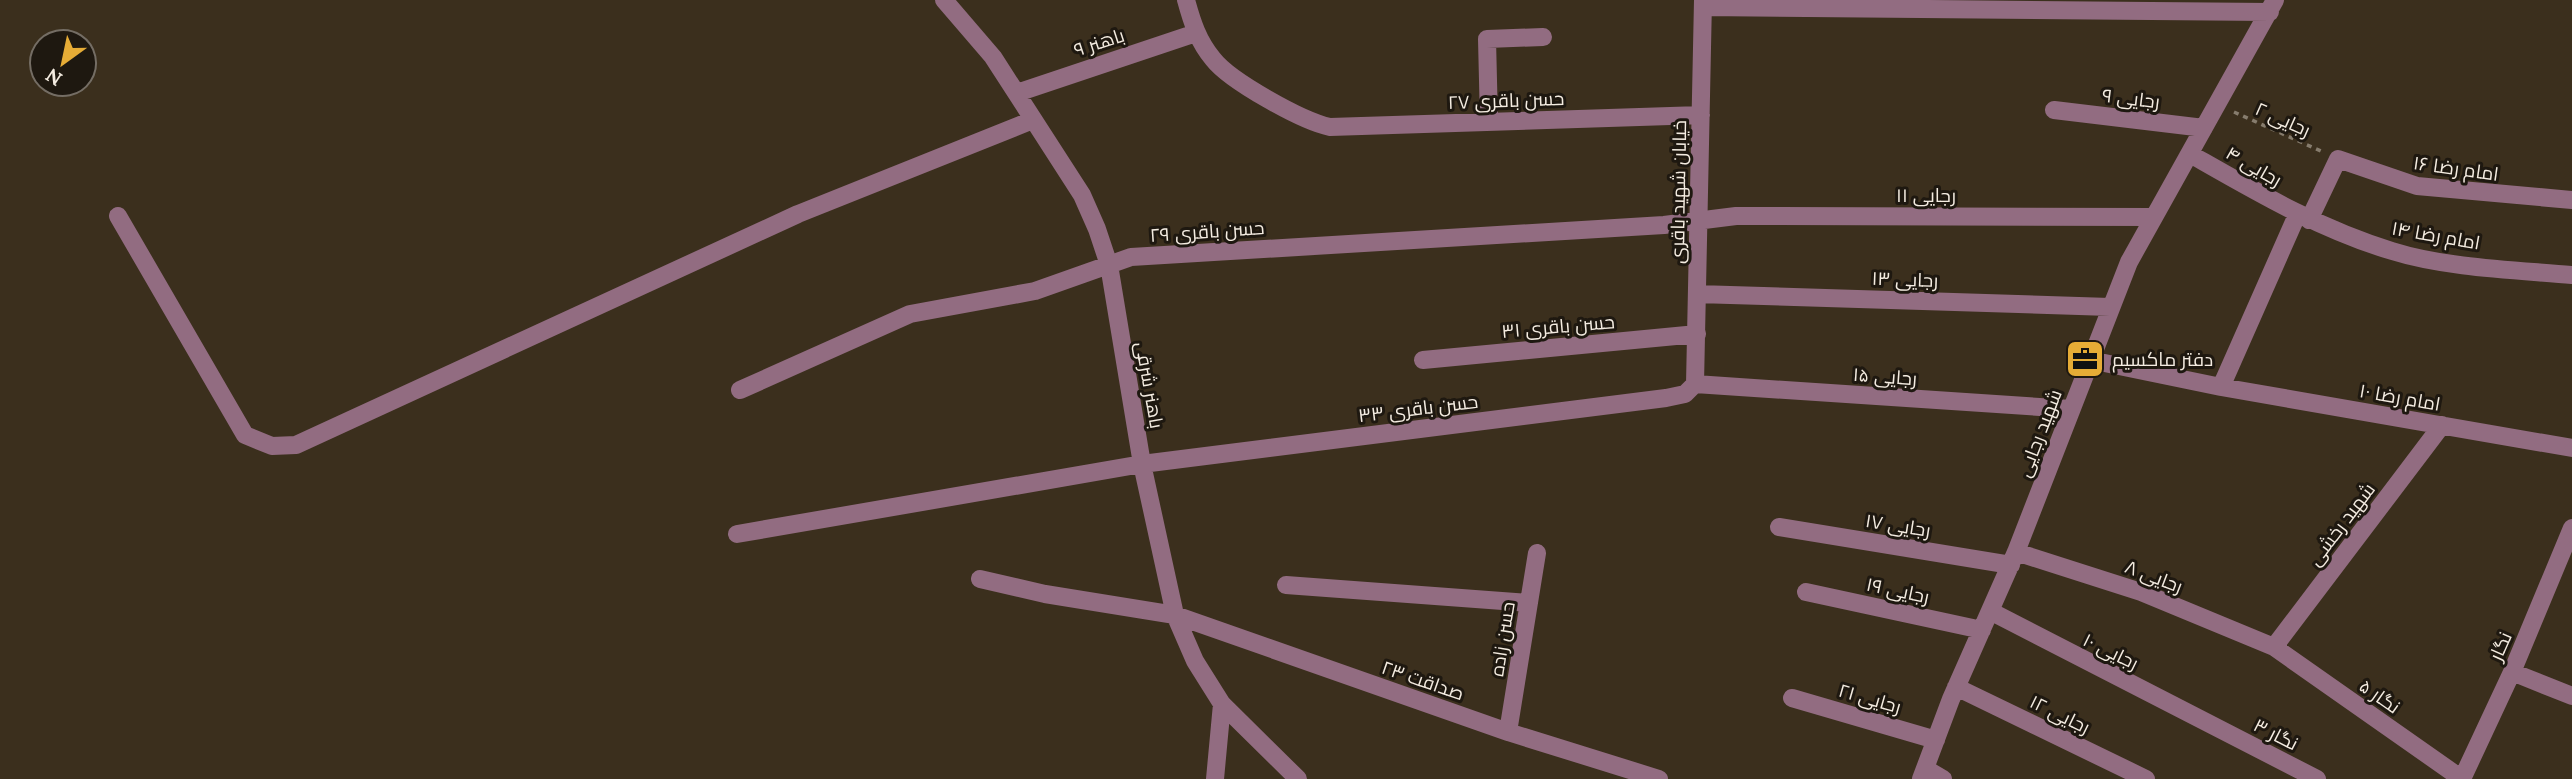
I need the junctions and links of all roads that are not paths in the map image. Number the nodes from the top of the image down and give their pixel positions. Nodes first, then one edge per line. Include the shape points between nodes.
1 (944, 0) edge
2 (1186, 0) edge
3 (1703, 4) edge
4 (2273, 6) edge
5 (1196, 33) junction
6 (1543, 37) dead end
7 (1017, 93) junction
8 (2054, 110) dead end
9 (1701, 115) junction
10 (1033, 120) junction
11 (1489, 122) junction
12 (2204, 128) junction
13 (2190, 154) junction
14 (2572, 201) edge
15 (118, 216) dead end
16 (2154, 217) junction
17 (2303, 217) junction
18 (1699, 220) junction
19 (1109, 265) junction
20 (2572, 275) edge
21 (1697, 294) junction
22 (2110, 307) junction
23 (1697, 334) junction
24 (1423, 360) dead end
25 (2090, 360) junction
26 (1695, 384) junction
27 (2221, 387) junction
28 (740, 390) dead end
29 (2071, 409) junction
30 (2442, 425) junction
31 (2572, 448) edge
32 (1142, 464) junction
33 (1779, 527) dead end
34 (2572, 528) edge
35 (737, 534) dead end
36 (1538, 554) dead end
37 (2013, 559) junction
38 (2566, 562) edge
39 (980, 579) dead end
40 (1286, 585) dead end
41 (1806, 592) dead end
42 (1529, 603) junction
43 (1990, 611) junction
44 (1175, 615) junction
45 (1982, 630) junction
46 (2274, 647) junction
47 (2512, 672) junction
48 (1956, 687) junction
49 (2572, 696) edge
50 (1792, 698) dead end
51 (1223, 704) junction
52 (2215, 726) joint
53 (1508, 732) junction
54 (1937, 740) junction
55 (1923, 774) edge
56 (1215, 779) edge
57 (1298, 779) edge
58 (1659, 779) edge
59 (1943, 779) edge
60 (2146, 779) edge
61 (2317, 779) edge
62 (2462, 779) edge
63 (2471, 779) edge

1 - 7 street, باهنر شرقی
2 - 5 street
3 - 4 street
3 - 9 street, خیابان شهید باقری
4 - 12 street, شهید رجایی
5 - 7 street, باهنر ۹
5 - 11 street, حسن باقری ۲۷ via 1227,74 1313,124
6 - 11 street via 1488,40
7 - 10 street, باهنر شرقی
8 - 12 street, رجایی ۹
9 - 11 street, حسن باقری ۲۷
9 - 18 street, خیابان شهید باقری
10 - 15 street via 798,214 296,445 271,446 245,435
10 - 19 street, باهنر شرقی via 1082,195
12 - 13 street, شهید رجایی
13 - 16 street, شهید رجایی
13 - 17 street, رجایی ۴
14 - 17 street, امام رضا ۱۶ via 2417,186 2337,159
16 - 18 street, رجایی ۱۱ via 1736,216
16 - 22 street, شهید رجایی
17 - 20 street, امام رضا ۱۴ via 2423,258
17 - 27 street
18 - 19 street, حسن باقری ۲۹ via 1131,257
18 - 21 street, خیابان شهید باقری
19 - 28 street, حسن باقری ۲۹ via 1035,291 910,314
19 - 32 street, باهنر شرقی
21 - 22 street, رجایی ۱۳
21 - 23 street, خیابان شهید باقری
22 - 25 street, شهید رجایی
23 - 24 street, حسن باقری ۳۱
23 - 26 street, خیابان شهید باقری
25 - 27 street, امام رضا ۱۰
25 - 29 street, شهید رجایی
26 - 29 street, رجایی ۱۵
26 - 32 street, حسن باقری ۳۳ via 1685,394 1666,398
27 - 30 street, امام رضا ۱۰
29 - 37 street, شهید رجایی
30 - 31 street, امام رضا ۱۰
30 - 46 street, شهید رخشی
32 - 35 street, حسن باقری ۳۳
32 - 44 street, باهنر شرقی
33 - 37 street, رجایی ۱۷
34 - 38 street, نگار
36 - 42 street, حسن زاده
37 - 43 street, شهید رجایی
37 - 46 street, رجایی ۸ via 2141,592
38 - 47 street, نگار
39 - 44 street, صداقت ۲۳
40 - 42 street
41 - 45 street, رجایی ۱۹
42 - 53 street, حسن زاده
43 - 45 street, شهید رجایی
43 - 52 street, رجایی ۱۰
44 - 51 street, باهنر شرقی via 1195,661
44 - 53 street, صداقت ۲۳
45 - 48 street, شهید رجایی
46 - 62 street, نگار ۵
47 - 49 street
47 - 62 street, نگار
48 - 54 street, شهید رجایی
48 - 60 street, رجایی ۱۲
50 - 54 street, رجایی ۲۱
51 - 56 street
51 - 57 street, باهنر شرقی
52 - 61 street, نگار ۳
53 - 58 street, صداقت ۲۳
54 - 55 street, شهید رجایی
55 - 59 street
62 - 63 street

